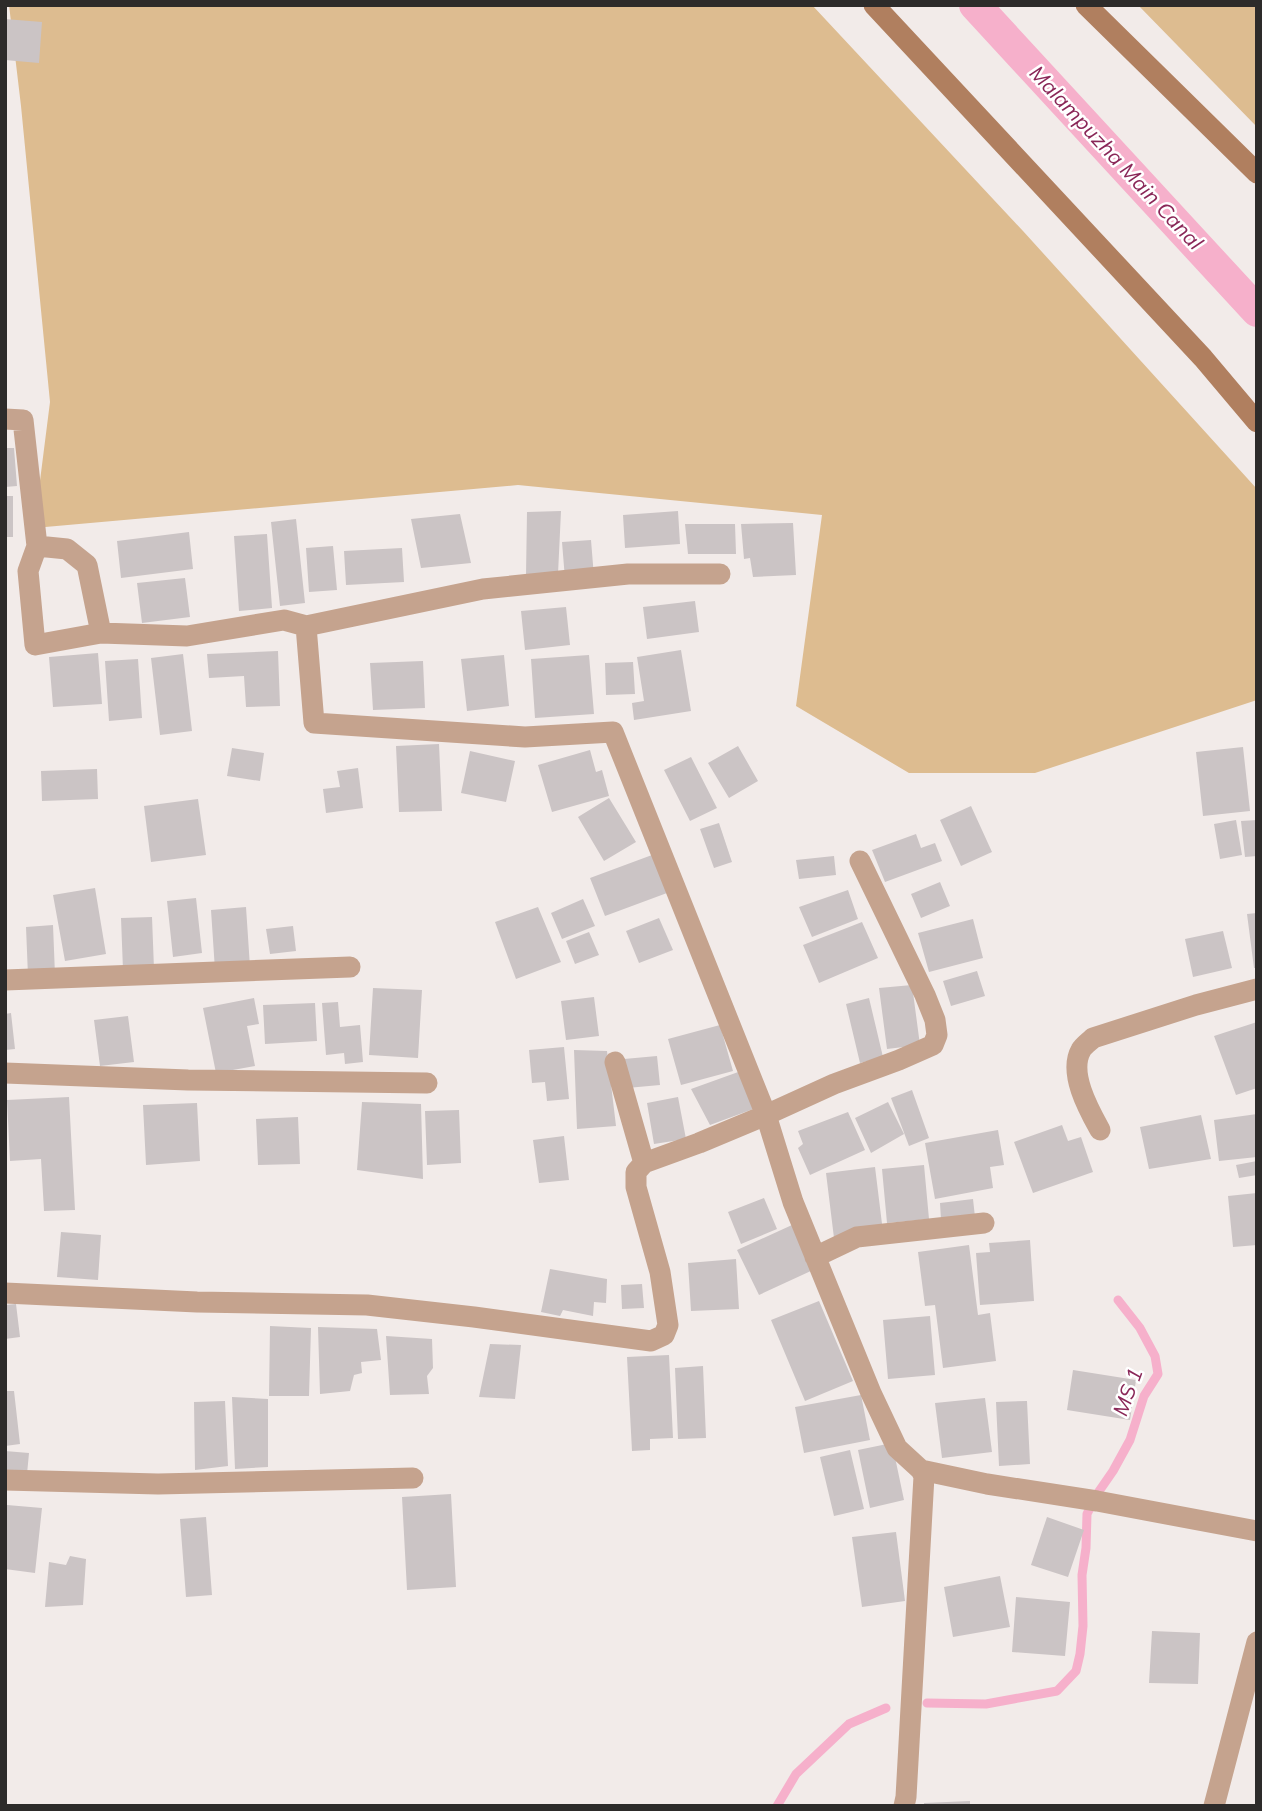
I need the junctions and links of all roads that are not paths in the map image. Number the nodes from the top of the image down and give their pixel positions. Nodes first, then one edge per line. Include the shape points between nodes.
1 (874, 5) edge
2 (1086, 5) edge
3 (1257, 173) edge
4 (5, 419) edge
5 (1257, 422) edge
6 (37, 546) junction
7 (720, 574) dead end
8 (306, 626) junction
9 (101, 634) junction
10 (860, 861) dead end
11 (350, 967) dead end
12 (5, 980) edge
13 (1257, 989) edge
14 (615, 1062) dead end
15 (5, 1073) edge
16 (427, 1083) dead end
17 (766, 1115) junction
18 (1100, 1130) dead end
19 (644, 1163) junction
20 (985, 1223) dead end
21 (815, 1257) junction
22 (5, 1293) edge
23 (921, 1470) junction
24 (413, 1478) dead end
25 (5, 1480) edge
26 (1257, 1531) edge
27 (1257, 1642) edge
28 (904, 1806) edge
29 (1214, 1806) edge

1 - 5 street via 1203,358
2 - 3 street
4 - 6 street via 23,420
6 - 9 street via 67,549 87,565
6 - 9 street via 29,571 35,645
7 - 8 street via 628,574 483,589
8 - 9 street via 284,620 187,636
8 - 17 street via 314,723 525,737 613,732
10 - 17 street via 925,995 937,1035 933,1045
11 - 12 street
13 - 18 street via 1093,1038 1081,1050 1075,1068
14 - 19 street
15 - 16 street
17 - 19 street
17 - 21 street
19 - 22 street via 636,1172 636,1187 660,1272 667,1325 664,1335 652,1341 367,1305
20 - 21 street via 857,1237
21 - 23 street via 897,1448
23 - 26 street
23 - 28 street
24 - 25 street via 158,1484
27 - 29 street

